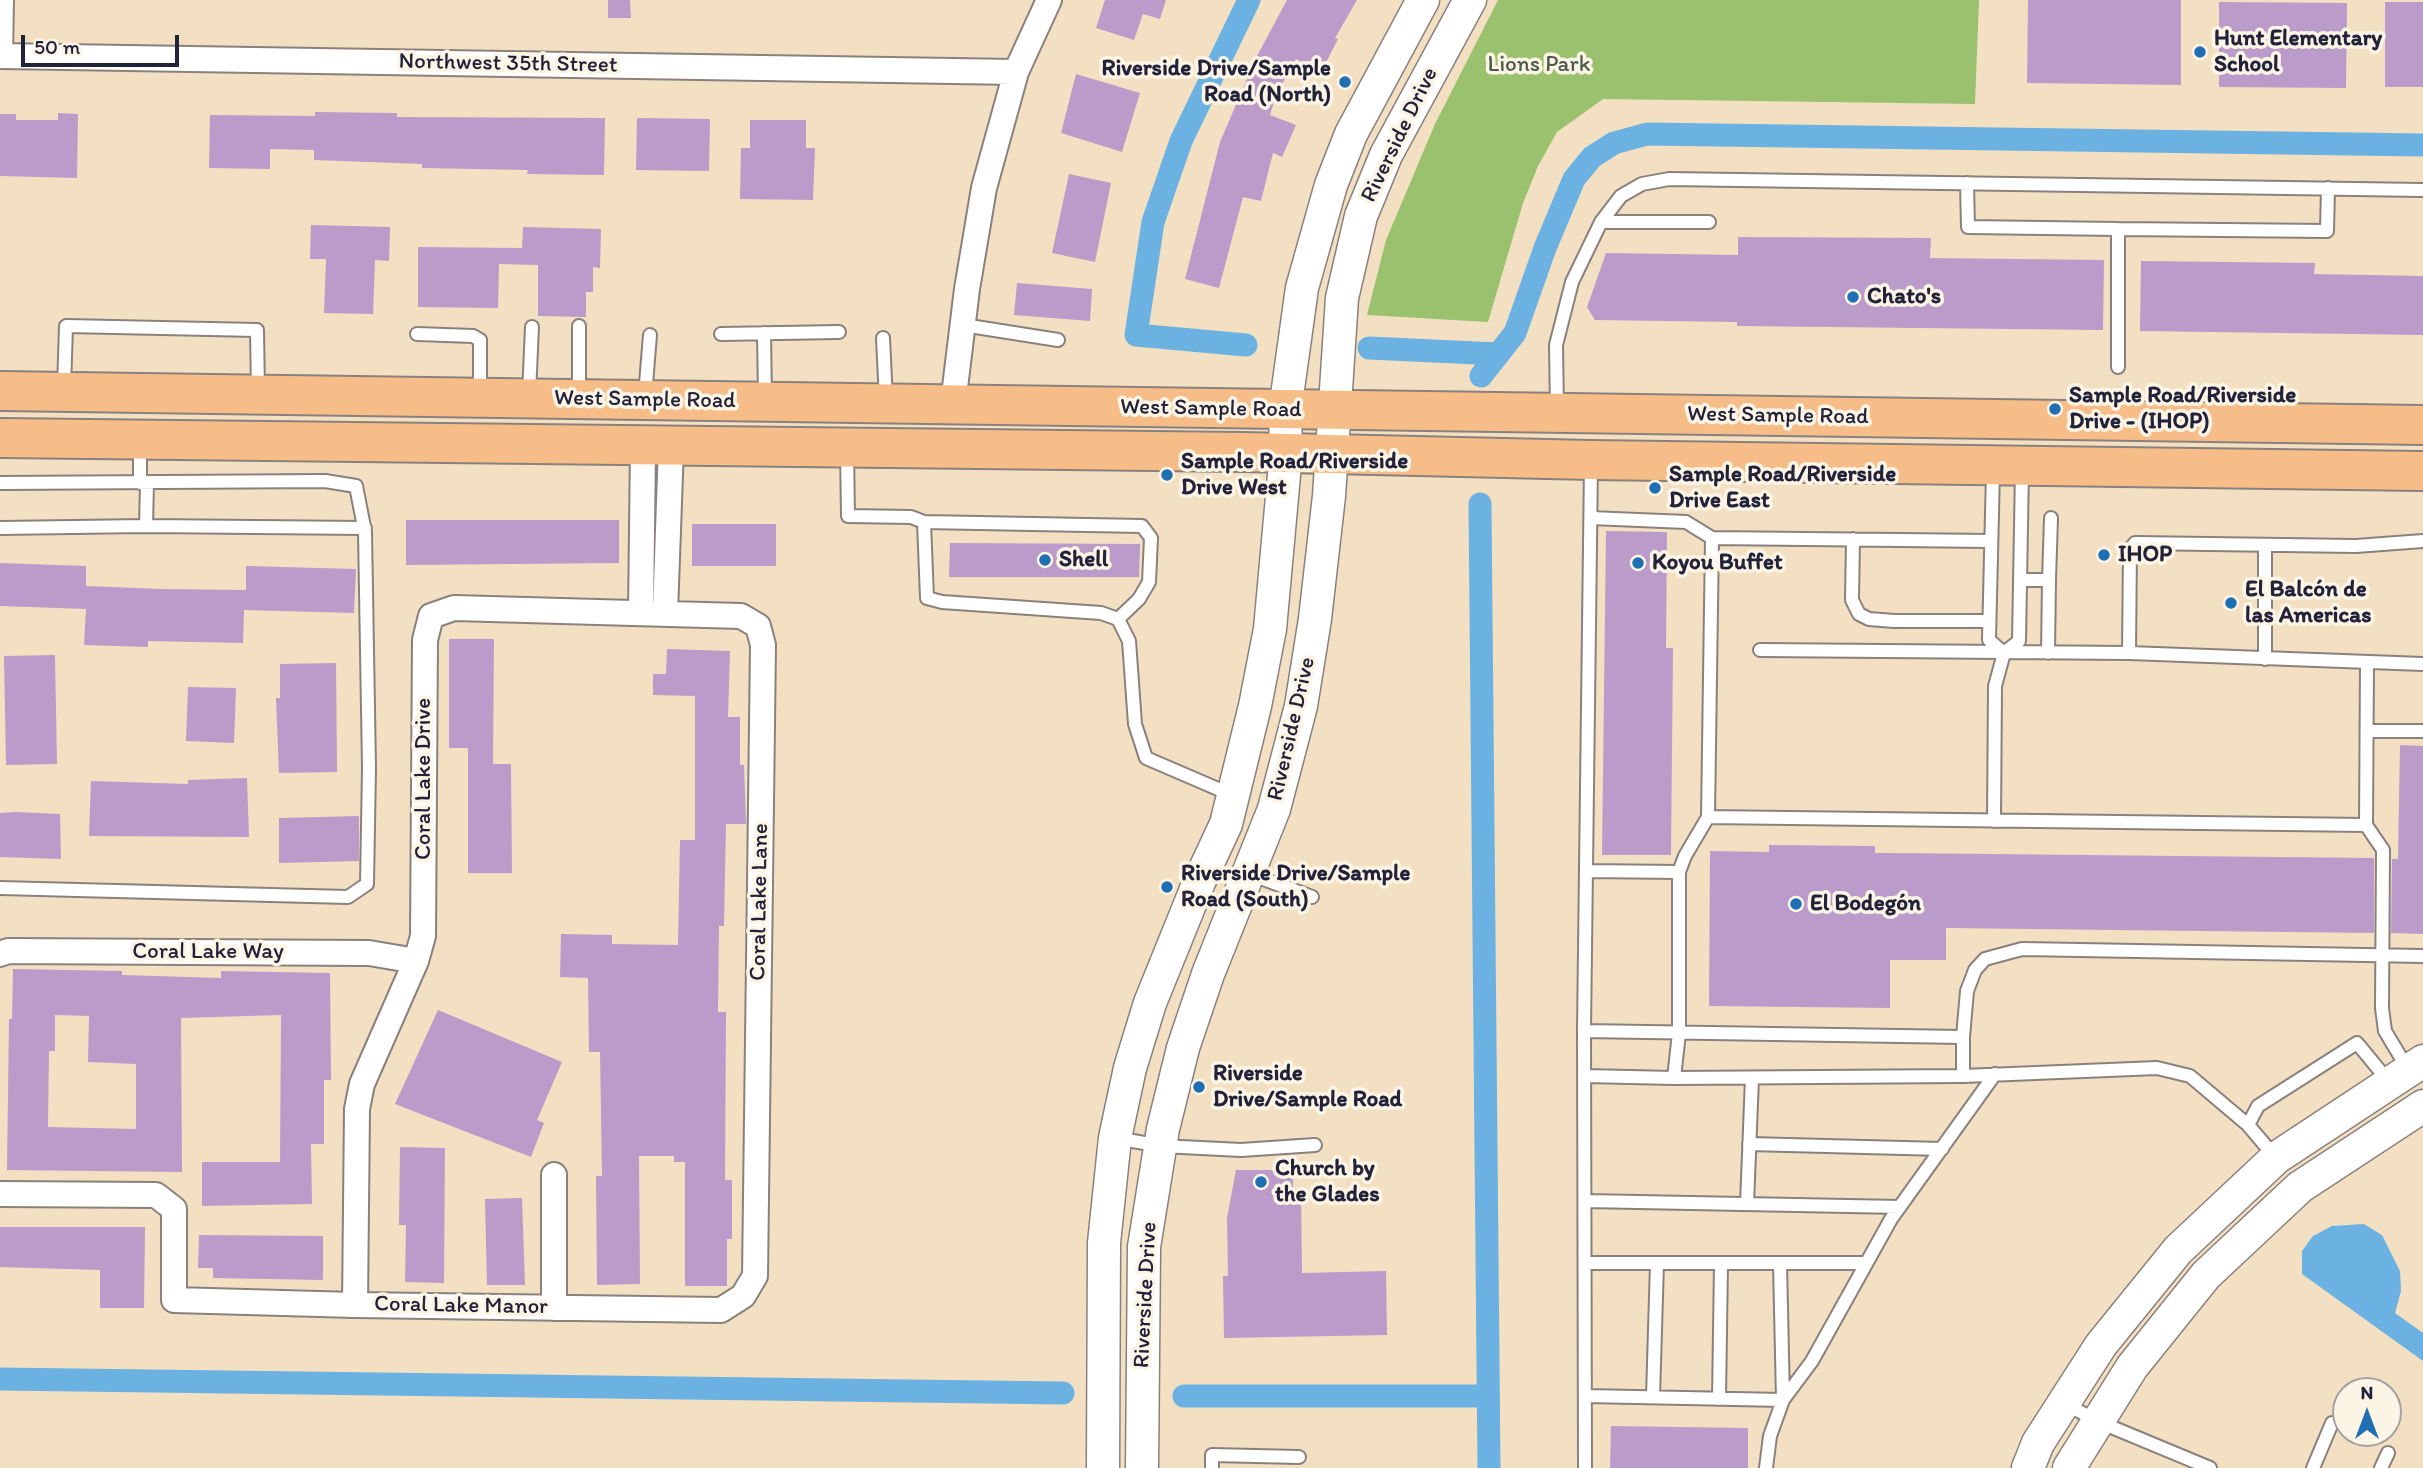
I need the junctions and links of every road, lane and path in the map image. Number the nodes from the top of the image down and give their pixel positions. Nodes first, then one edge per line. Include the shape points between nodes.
1 (1, 0) edge
2 (1049, 0) edge
3 (1423, 0) edge
4 (1470, 0) edge
5 (0, 56) edge
6 (1016, 72) junction
7 (1967, 183) junction
8 (2328, 188) junction
9 (2423, 190) edge
10 (1601, 222) junction
11 (1709, 222) dead end
12 (2118, 229) junction
13 (963, 325) junction
14 (579, 326) dead end
15 (532, 327) dead end
16 (839, 332) dead end
17 (764, 333) junction
18 (417, 334) dead end
19 (721, 334) dead end
20 (650, 335) dead end
21 (883, 338) dead end
22 (1058, 340) dead end
23 (2118, 367) dead end
24 (0, 391) edge
25 (64, 392) junction
26 (258, 394) junction
27 (480, 397) junction
28 (529, 398) junction
29 (579, 399) junction
30 (645, 400) junction
31 (765, 402) junction
32 (886, 403) junction
33 (953, 404) junction
34 (1285, 410) junction
35 (1332, 410) junction
36 (1557, 413) junction
37 (2010, 418) junction
38 (2217, 422) junction
39 (2423, 425) edge
40 (0, 438) edge
41 (140, 440) junction
42 (657, 447) junction
43 (848, 449) junction
44 (1286, 453) junction
45 (1332, 454) junction
46 (1591, 460) junction
47 (1844, 464) junction
48 (2008, 466) junction
49 (2423, 471) edge
50 (0, 483) edge
51 (143, 483) junction
52 (2050, 518) dead end
53 (1591, 519) junction
54 (925, 522) junction
55 (146, 526) junction
56 (0, 528) edge
57 (365, 528) junction
58 (1712, 538) junction
59 (1853, 540) junction
60 (1991, 541) junction
61 (2423, 541) edge
62 (2265, 545) junction
63 (2020, 580) junction
64 (2049, 580) junction
65 (653, 612) junction
66 (1118, 619) junction
67 (1989, 621) junction
68 (1760, 650) dead end
69 (2004, 653) junction
70 (2048, 653) junction
71 (2129, 653) junction
72 (2265, 659) junction
73 (2367, 663) junction
74 (2423, 664) edge
75 (2367, 731) junction
76 (2423, 731) edge
77 (1233, 795) junction
78 (1708, 817) junction
79 (1994, 821) junction
80 (2366, 825) junction
81 (1587, 871) junction
82 (1679, 872) junction
83 (1250, 874) junction
84 (0, 888) edge
85 (1312, 897) dead end
86 (0, 954) edge
87 (2384, 954) junction
88 (2423, 956) edge
89 (416, 961) junction
90 (1584, 1031) junction
91 (1679, 1033) junction
92 (1963, 1037) junction
93 (2407, 1072) edge
94 (1995, 1074) junction
95 (1585, 1076) junction
96 (1963, 1076) junction
97 (1674, 1078) junction
98 (1752, 1078) junction
99 (2423, 1106) edge
100 (2248, 1125) junction
101 (1115, 1138) junction
102 (1749, 1144) junction
103 (1315, 1145) dead end
104 (1161, 1146) junction
105 (1942, 1149) junction
106 (2276, 1158) junction
107 (554, 1175) dead end
108 (2300, 1187) junction
109 (0, 1194) edge
110 (1586, 1201) junction
111 (1747, 1204) junction
112 (1900, 1207) junction
113 (1586, 1263) junction
114 (1657, 1263) junction
115 (1721, 1263) junction
116 (1780, 1263) junction
117 (1866, 1263) junction
118 (743, 1296) joint
119 (355, 1305) junction
120 (554, 1308) junction
121 (1586, 1396) junction
122 (1653, 1398) junction
123 (1718, 1399) junction
124 (1783, 1400) junction
125 (2064, 1403) junction
126 (2097, 1421) junction
127 (2332, 1423) dead end
128 (2388, 1453) dead end
129 (1299, 1457) dead end
130 (1103, 1468) edge
131 (1142, 1468) edge
132 (1212, 1468) edge
133 (1585, 1468) edge
134 (1766, 1468) edge
135 (2028, 1468) edge
136 (2069, 1468) edge
137 (2210, 1468) edge
138 (2313, 1468) edge
139 (2381, 1468) edge

1 - 5 street
2 - 6 street
3 - 34 street, Riverside Drive via 1368,98 1331,184 1302,289
4 - 35 street, Riverside Drive via 1386,155 1361,216 1342,298
5 - 6 street, Northwest 35th Street
6 - 13 street via 984,188
7 - 8 lane
7 - 10 lane via 1669,179 1642,184 1621,196
7 - 12 lane via 1968,227
8 - 9 lane
8 - 12 lane via 2327,231
10 - 11 lane
10 - 36 lane via 1561,314 1556,345
12 - 23 lane
13 - 22 lane
13 - 33 street
14 - 29 lane
15 - 28 lane
16 - 17 lane
17 - 19 lane
17 - 31 lane
18 - 27 lane via 480,340
20 - 30 lane
21 - 32 lane
24 - 25 main road, West Sample Road
25 - 26 main road, West Sample Road
25 - 26 lane via 66,326 257,330
26 - 27 main road, West Sample Road
27 - 28 main road, West Sample Road
28 - 29 main road, West Sample Road
29 - 30 main road, West Sample Road
30 - 31 main road, West Sample Road
31 - 32 main road, West Sample Road
32 - 33 main road, West Sample Road
33 - 34 main road, West Sample Road
34 - 35 main road, West Sample Road
34 - 44 street, Riverside Drive
35 - 36 main road, West Sample Road
35 - 45 street, Riverside Drive
36 - 37 main road, West Sample Road
37 - 38 main road, West Sample Road
37 - 47 main road via 1978,444 1877,444
38 - 39 main road, West Sample Road
38 - 48 main road via 2178,440 2028,442
40 - 41 main road, West Sample Road
41 - 42 main road, West Sample Road
41 - 51 lane
42 - 43 main road, West Sample Road
42 - 65 street
43 - 44 main road, West Sample Road
43 - 54 lane via 848,516 911,517
44 - 45 main road, West Sample Road
44 - 77 street, Riverside Drive via 1270,629
45 - 46 main road, West Sample Road
45 - 83 street, Riverside Drive via 1301,706 1274,809
46 - 47 main road, West Sample Road
46 - 53 lane
47 - 48 main road, West Sample Road
48 - 49 main road, West Sample Road
48 - 60 lane
48 - 63 lane
50 - 51 lane
51 - 55 lane
51 - 57 lane via 325,481 356,486
52 - 64 lane
53 - 58 lane via 1686,522
53 - 81 lane
54 - 66 lane via 927,598 1101,613
54 - 66 lane via 1142,526 1151,538 1149,582
55 - 56 lane
55 - 57 lane
57 - 84 lane via 367,884 348,897
58 - 59 lane
58 - 78 lane
59 - 60 lane
59 - 67 lane via 1852,600 1859,614 1894,621
60 - 67 lane
61 - 62 lane
62 - 71 lane via 2132,545
62 - 72 lane
63 - 64 lane
63 - 69 lane via 2019,641
64 - 70 lane
65 - 89 street, Coral Lake Drive via 454,608 432,616 425,640 423,936
65 - 118 street, Coral Lake Lane via 741,616 758,626 764,645 755,1276
66 - 77 lane via 1129,641 1135,724 1146,758
67 - 69 lane via 1989,640
68 - 69 lane
69 - 70 lane
69 - 79 lane via 1995,686
70 - 71 lane
71 - 72 lane
72 - 73 lane
73 - 74 lane
73 - 75 lane
75 - 76 lane
75 - 80 lane
77 - 101 street, Riverside Drive via 1226,824 1150,1003
78 - 79 lane
78 - 82 lane
79 - 80 lane
80 - 87 lane via 2383,850
81 - 82 lane
81 - 90 lane
82 - 91 lane
83 - 85 lane
83 - 104 street, Riverside Drive via 1183,1048
86 - 89 street, Coral Lake Way via 369,953
87 - 88 lane
87 - 92 lane via 2003,952 1984,959 1975,970 1967,991
87 - 93 lane via 2385,1031
89 - 119 street, Coral Lake Drive via 362,1084 357,1109
90 - 91 lane
90 - 95 lane
91 - 92 lane
91 - 97 lane
92 - 96 lane
93 - 100 lane via 2357,1042 2258,1106
93 - 106 street
94 - 96 lane
94 - 100 lane via 2157,1068 2190,1076
94 - 105 lane
95 - 97 lane
95 - 110 lane
96 - 98 lane
97 - 98 lane
98 - 102 lane
99 - 108 street
100 - 106 lane
101 - 104 lane
101 - 130 street, Riverside Drive via 1104,1243
102 - 105 lane
102 - 111 lane
103 - 104 lane via 1241,1150
104 - 131 street, Riverside Drive via 1144,1247
105 - 112 lane
106 - 108 street
106 - 125 street via 2178,1250 2101,1345
107 - 120 street
108 - 126 street via 2206,1275 2132,1367
109 - 119 street, Coral Lake Manor via 156,1195 174,1209 174,1300
110 - 111 lane
110 - 113 lane
111 - 112 lane
112 - 117 lane
113 - 114 lane
113 - 121 lane
114 - 115 lane
114 - 122 lane
115 - 116 lane
115 - 123 lane
116 - 117 lane
116 - 124 lane
117 - 124 lane via 1812,1362
118 - 120 street, Coral Lake Manor via 721,1310
119 - 120 street, Coral Lake Manor
121 - 122 lane
121 - 133 lane
122 - 123 lane
123 - 124 lane
124 - 134 lane via 1770,1436
125 - 126 lane
125 - 135 street
126 - 136 street
126 - 137 lane
127 - 138 lane
128 - 139 lane
129 - 132 lane via 1212,1455

